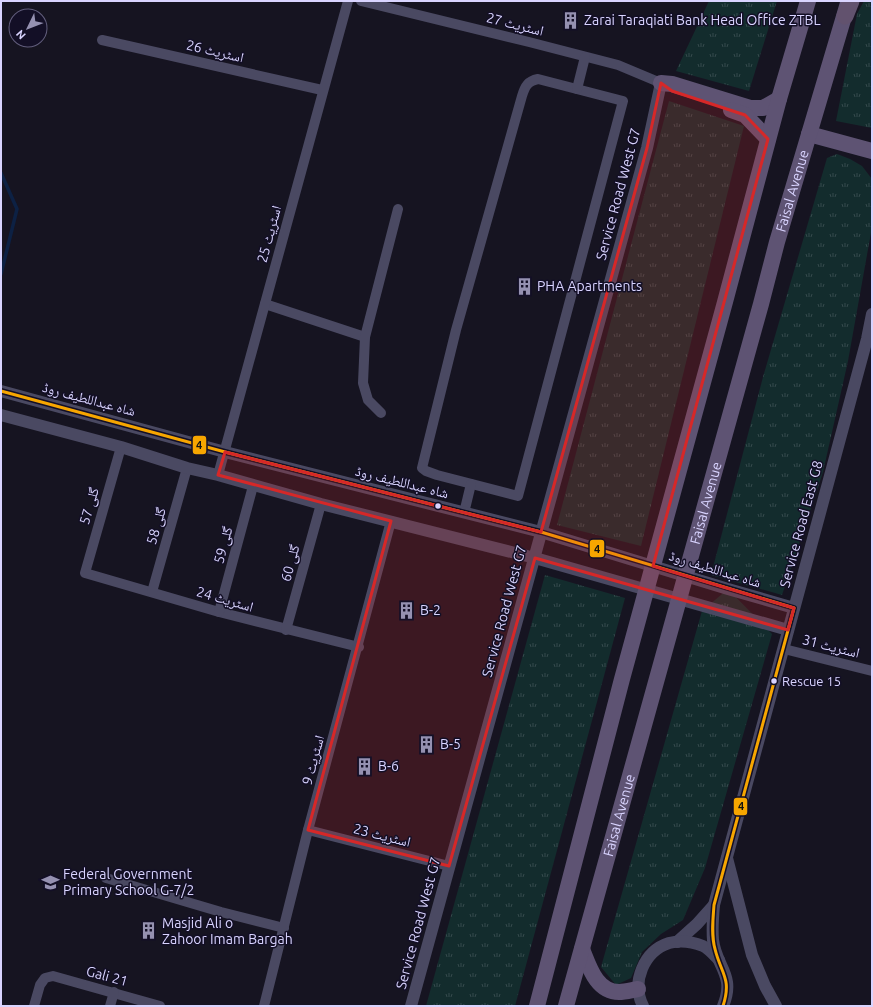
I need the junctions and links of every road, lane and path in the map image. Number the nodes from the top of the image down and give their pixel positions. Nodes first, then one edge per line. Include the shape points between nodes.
1 (348, 1) edge
2 (361, 1) edge
3 (808, 1) edge
4 (848, 6) edge
5 (102, 40) dead end
6 (585, 56) junction
7 (661, 83) junction
8 (577, 89) junction
9 (322, 90) junction
10 (779, 99) junction
11 (809, 134) junction
12 (768, 139) junction
13 (872, 151) edge
14 (398, 209) dead end
15 (264, 304) junction
16 (872, 314) edge
17 (365, 337) junction
18 (869, 340) edge
19 (1, 391) edge
20 (381, 413) dead end
21 (4, 416) edge
22 (121, 447) junction
23 (225, 452) junction
24 (187, 468) junction
25 (218, 475) junction
26 (471, 484) junction
27 (253, 486) junction
28 (321, 504) junction
29 (464, 513) junction
30 (392, 521) junction
31 (541, 532) junction
32 (535, 558) junction
33 (85, 573) joint
34 (152, 592) junction
35 (794, 608) junction
36 (219, 612) junction
37 (286, 630) junction
38 (788, 630) junction
39 (358, 647) junction
40 (784, 649) junction
41 (872, 671) edge
42 (308, 830) junction
43 (726, 857) junction
44 (449, 866) junction
45 (106, 878) dead end
46 (714, 905) junction
47 (284, 928) junction
48 (678, 942) junction
49 (582, 949) junction
50 (719, 960) junction
51 (638, 989) junction
52 (114, 992) junction
53 (727, 1004) edge
54 (34, 1006) edge
55 (110, 1006) edge
56 (160, 1006) edge
57 (264, 1006) edge
58 (411, 1006) edge
59 (537, 1006) edge
60 (566, 1006) edge
61 (643, 1006) edge
62 (776, 1006) edge

1 - 9 street, اسٹریٹ 25
2 - 6 street, اسٹریٹ 27
3 - 10 main road
4 - 11 main road, Faisal Avenue
5 - 9 street, اسٹریٹ 26
6 - 7 street, اسٹریٹ 27 via 618,65
6 - 8 street
7 - 10 main road via 672,84 750,108 763,108
7 - 12 main road via 672,91 745,114
7 - 31 street, Service Road West G7 via 647,148
8 - 26 street via 538,79 526,85 456,330 422,468
8 - 26 street via 623,102 518,496
9 - 15 street, اسٹریٹ 25
10 - 12 main road
11 - 13 main road
11 - 49 main road, Faisal Avenue
12 - 59 main road via 622,679
14 - 17 street
15 - 17 street
15 - 23 street, اسٹریٹ 25
16 - 18 street, Service Road East G8
17 - 20 street via 363,383 368,400
18 - 35 street, Service Road East G8
19 - 23 street, شاہ عبداللطیف روڈ
21 - 22 street
22 - 24 street
22 - 33 street, گلی 57
23 - 25 street, اسٹریٹ 25
23 - 29 street, شاہ عبداللطیف روڈ
24 - 25 street
24 - 34 street, گلی 58
25 - 27 street
26 - 29 street
27 - 28 street
27 - 36 street, گلی 59
28 - 30 street
28 - 37 street, گلی 60
29 - 31 street, شاہ عبداللطیف روڈ
30 - 32 street
30 - 39 street, اسٹریٹ 9
31 - 32 street, Service Road West G7
31 - 35 street, شاہ عبداللطیف روڈ
32 - 38 street
32 - 44 street, Service Road West G7
33 - 34 street, اسٹریٹ 24
34 - 36 street, اسٹریٹ 24
35 - 38 street, Service Road East G8
36 - 37 street, اسٹریٹ 24
37 - 39 street, اسٹریٹ 24
38 - 40 street, Service Road East G8
39 - 42 street, اسٹریٹ 9
40 - 41 street, اسٹریٹ 31
40 - 43 street, Service Road East G8
42 - 44 street, اسٹریٹ 23
42 - 47 street, اسٹریٹ 9
43 - 46 street, Service Road East G8
43 - 62 street via 752,955
44 - 58 street, Service Road West G7
45 - 47 street
46 - 48 street
46 - 50 street, Service Road East G8 via 713,940
47 - 57 street, اسٹریٹ 9
48 - 50 street via 704,947
48 - 51 street via 662,947 649,957 641,972
49 - 51 main road via 594,977 601,985 608,990 620,992
49 - 60 main road, Faisal Avenue
50 - 53 street, Service Road East G8 via 727,979
51 - 61 street
52 - 54 street, Gali 21 via 53,976 45,978 40,985
52 - 55 street
52 - 56 street, Gali 21

